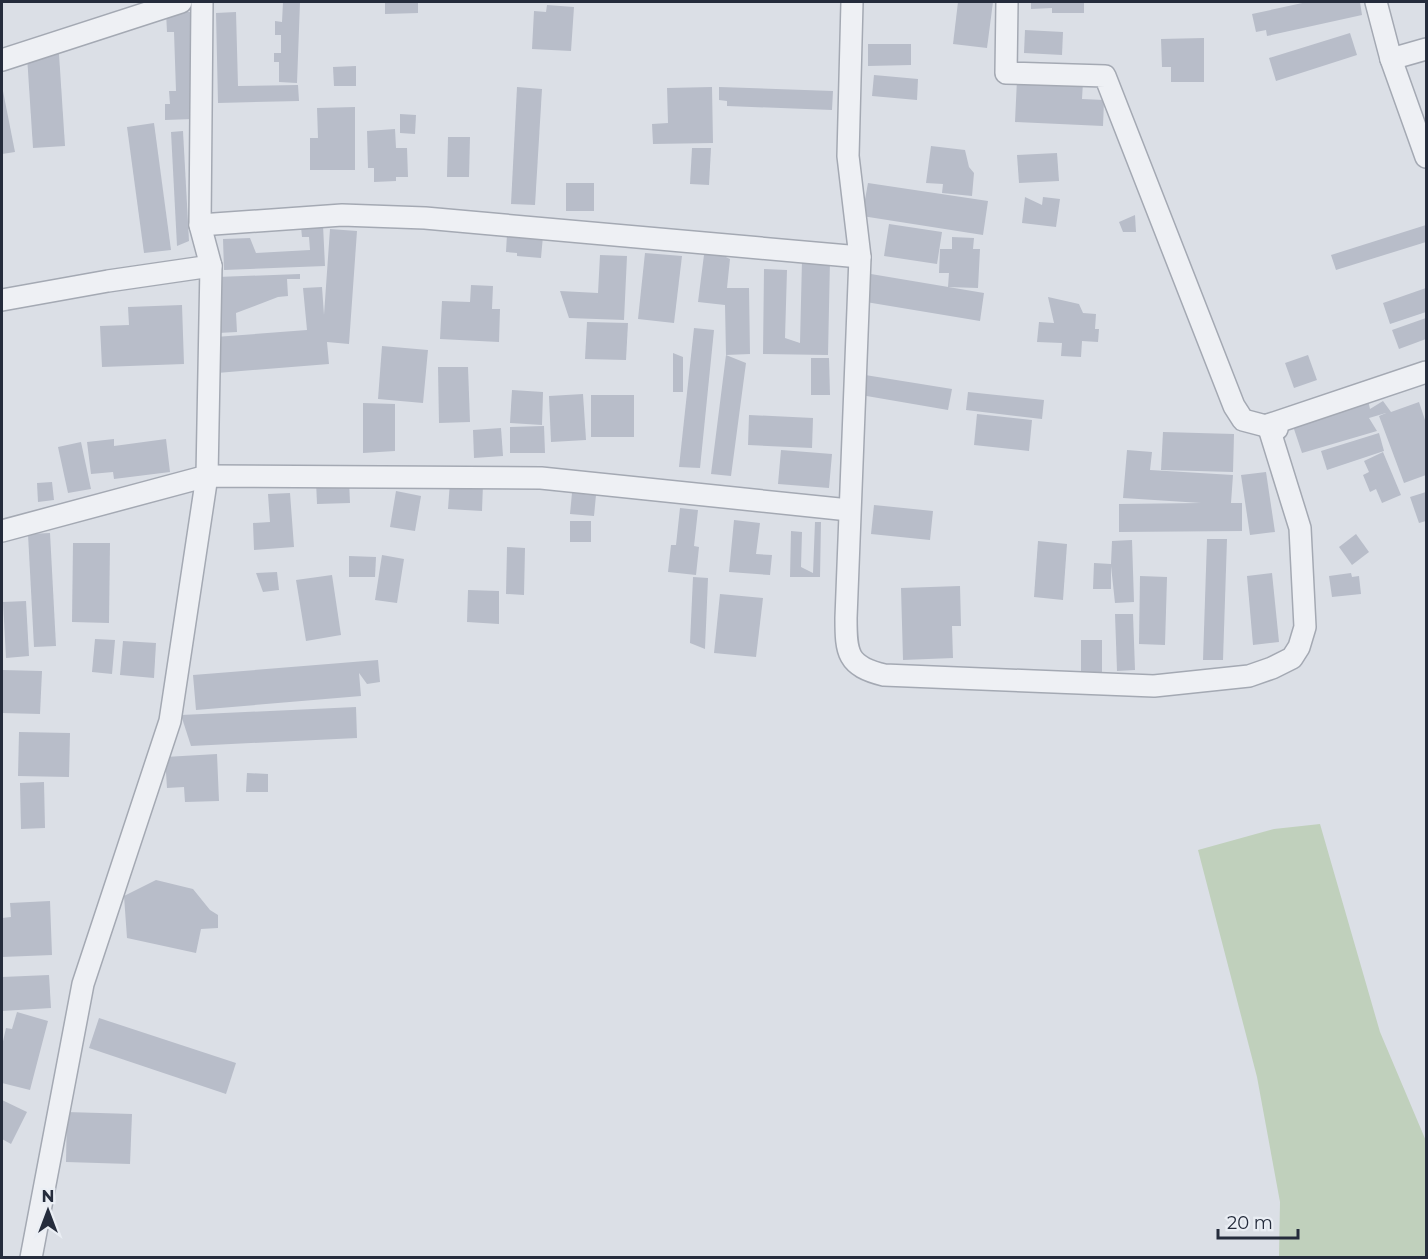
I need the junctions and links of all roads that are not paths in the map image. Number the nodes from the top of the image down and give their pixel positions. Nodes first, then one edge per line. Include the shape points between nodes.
1 (181, 2) edge
2 (202, 2) edge
3 (852, 2) edge
4 (1007, 2) edge
5 (1376, 2) edge
6 (1426, 49) edge
7 (1391, 59) junction
8 (2, 60) edge
9 (1426, 157) edge
10 (200, 225) junction
11 (860, 257) junction
12 (211, 267) junction
13 (2, 300) edge
14 (1426, 372) edge
15 (1268, 425) junction
16 (207, 476) junction
17 (849, 510) junction
18 (2, 531) edge
19 (31, 1257) edge

1 - 8 street
2 - 10 street
3 - 11 street via 848,156
4 - 15 street via 1006,73 1105,76 1234,406 1243,420 1276,429
5 - 7 street
6 - 7 street
7 - 9 street
10 - 11 street via 342,215 425,218
10 - 12 street
11 - 17 street
12 - 13 street
12 - 16 street
14 - 15 street
15 - 17 street via 1300,528 1305,627 1292,658 1249,676 1154,686 901,676 866,670 846,646
16 - 17 street via 541,478
16 - 18 street
16 - 19 street via 170,721 83,984

